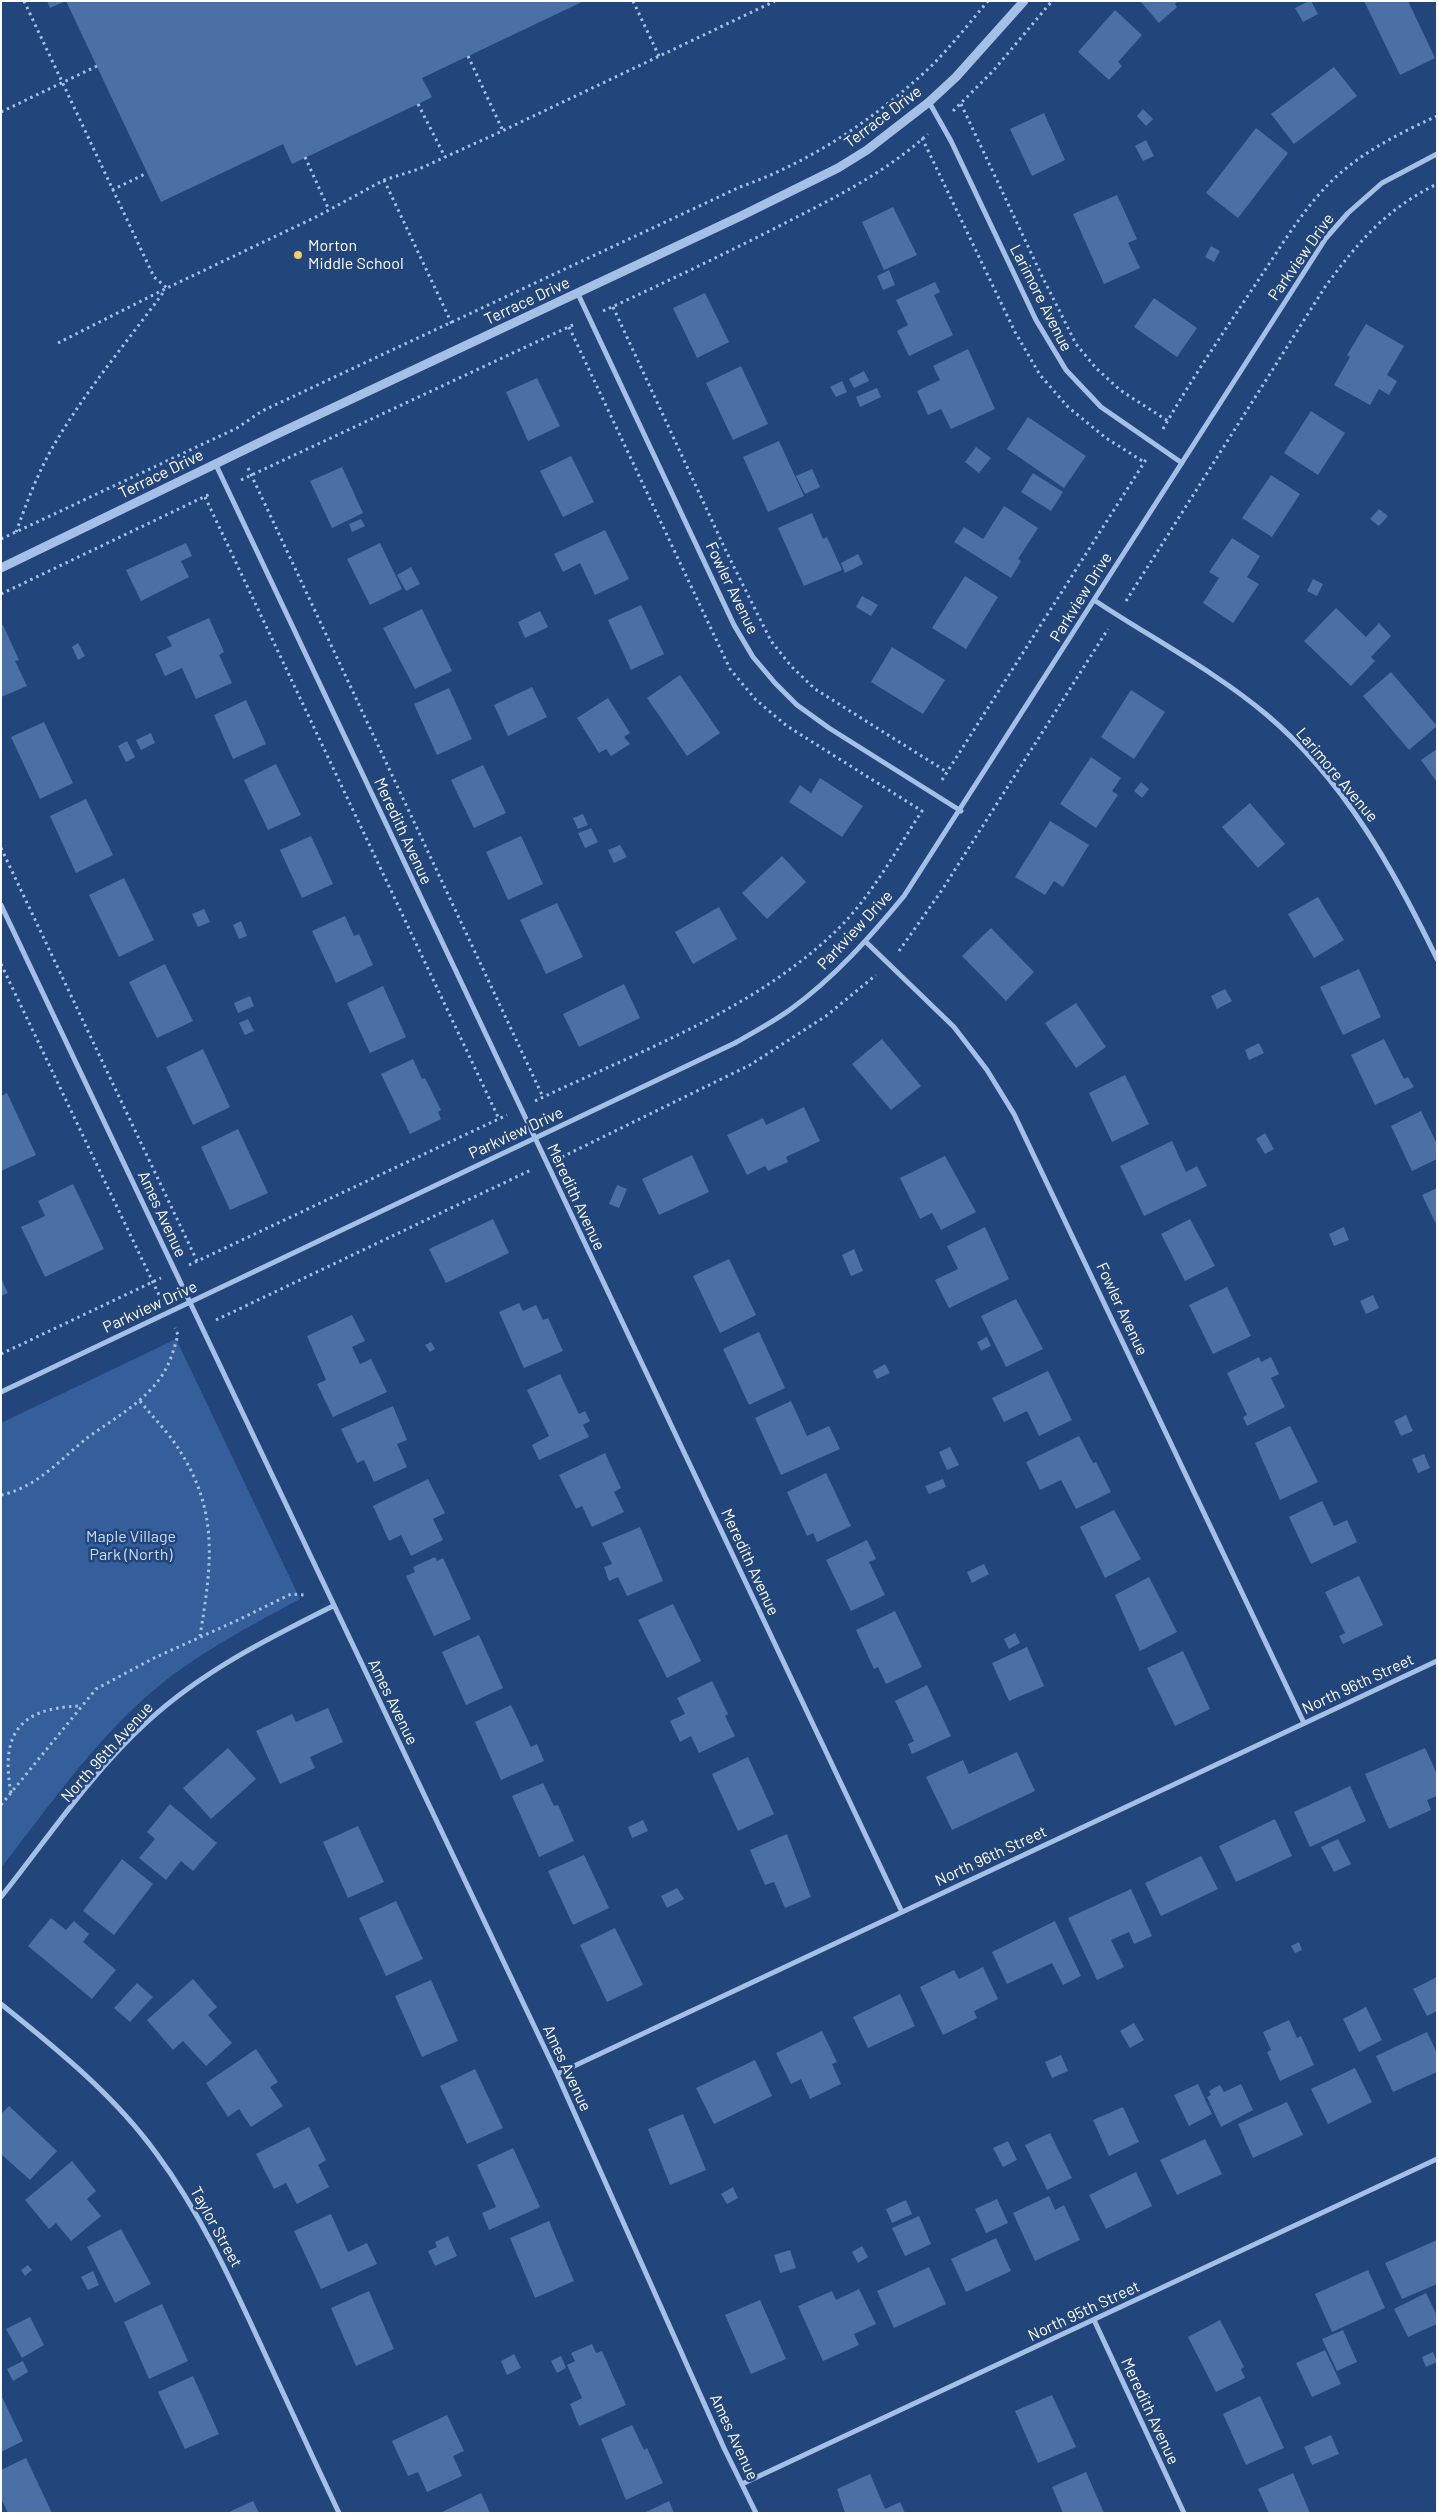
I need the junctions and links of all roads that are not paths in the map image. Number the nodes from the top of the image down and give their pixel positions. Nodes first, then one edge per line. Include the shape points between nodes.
1 (1024, 1) edge
2 (930, 102) junction
3 (1437, 154) edge
4 (578, 294) junction
5 (1182, 462) junction
6 (216, 465) junction
7 (1, 568) edge
8 (1094, 600) junction
9 (961, 811) junction
10 (1, 905) edge
11 (866, 942) junction
12 (1437, 959) edge
13 (534, 1138) junction
14 (190, 1302) junction
15 (1, 1392) edge
16 (333, 1606) junction
17 (1437, 1661) edge
18 (1304, 1723) junction
19 (1, 1897) edge
20 (902, 1912) junction
21 (1, 2004) edge
22 (557, 2074) junction
23 (1437, 2159) edge
24 (1094, 2320) junction
25 (742, 2484) junction
26 (339, 2513) edge
27 (756, 2513) edge
28 (1184, 2513) edge

1 - 2 street, Terrace Drive
2 - 4 street, Terrace Drive via 838,168
2 - 5 street, Larimore Avenue via 1036,320 1066,370 1101,408
3 - 5 street, Parkview Drive via 1382,183 1326,238
4 - 6 street, Terrace Drive
4 - 9 street, Fowler Avenue via 730,616 753,657 797,705
5 - 8 street, Parkview Drive
6 - 7 street, Terrace Drive
6 - 13 street, Meredith Avenue
8 - 9 street, Parkview Drive
8 - 12 street, Larimore Avenue via 1231,688 1295,741 1369,832
9 - 11 street, Parkview Drive via 904,896
10 - 14 street, Ames Avenue
11 - 13 street, Parkview Drive via 791,1009 735,1043
11 - 18 street, Fowler Avenue via 954,1027 987,1070 1014,1114
13 - 14 street, Parkview Drive
13 - 20 street, Meredith Avenue
14 - 15 street, Parkview Drive
14 - 16 street, Ames Avenue
16 - 19 street, North 96th Avenue via 227,1662 184,1691 146,1723 94,1780
16 - 22 street, Ames Avenue
17 - 18 street, North 96th Street
18 - 20 street, North 96th Street
20 - 22 street, North 96th Street
21 - 26 street, Taylor Street via 110,2098 161,2160 197,2214
22 - 25 street, Ames Avenue
23 - 24 street, North 95th Street
24 - 25 street, North 95th Street
24 - 28 street, Meredith Avenue
25 - 27 street, Ames Avenue

